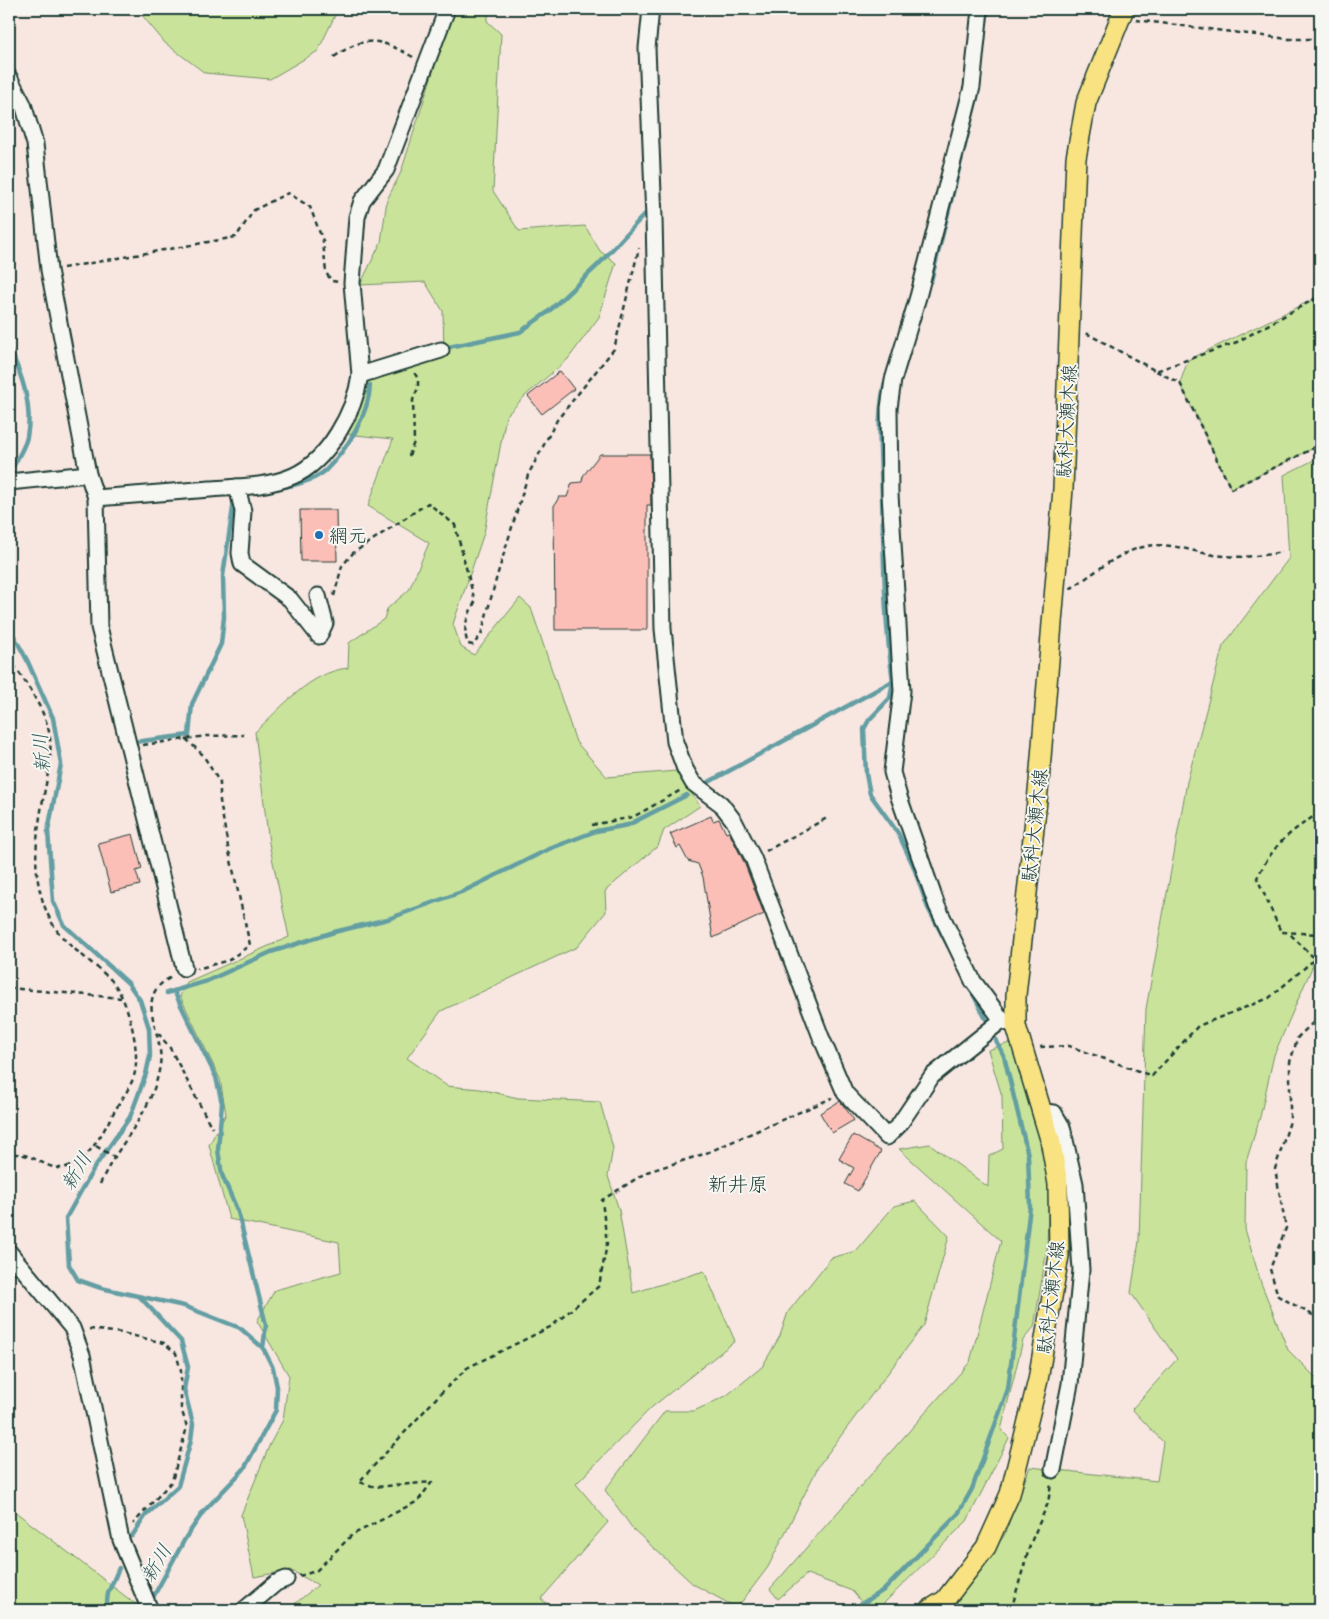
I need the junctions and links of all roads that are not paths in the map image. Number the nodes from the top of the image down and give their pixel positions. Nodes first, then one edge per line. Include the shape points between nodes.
1 (447, 9) edge
2 (651, 9) edge
3 (980, 9) edge
4 (1122, 14) edge
5 (9, 77) edge
6 (441, 350) dead end
7 (360, 375) junction
8 (88, 474) junction
9 (9, 482) edge
10 (237, 487) junction
11 (96, 498) junction
12 (318, 596) dead end
13 (184, 968) road end
14 (1009, 1023) junction
15 (1043, 1112) junction
16 (9, 1252) edge
17 (1053, 1470) road end
18 (281, 1581) road end
19 (150, 1610) edge
20 (244, 1610) edge
21 (929, 1610) edge

1 - 7 street via 386,170 362,200 356,217 352,283
2 - 14 street via 647,48 663,629 675,742 684,769 693,783 721,804 754,858 845,1093 887,1137 899,1125 932,1076
3 - 14 street via 972,87 918,297 893,380 889,408 890,494 902,691 892,772 937,906 974,982
4 - 14 main road, 駄科大瀬木線 via 1086,103 1076,158 1063,489 1039,782 1016,995
5 - 8 street via 23,104 34,144 49,270
6 - 7 street
7 - 10 street via 352,409 318,460 286,478
8 - 9 street
8 - 11 street
10 - 11 street
10 - 12 street via 243,511 242,564 290,598 315,635 319,636 325,623
11 - 13 street via 99,627
14 - 15 main road, 駄科大瀬木線 via 1023,1047
15 - 17 street via 1054,1112 1062,1127 1075,1184 1081,1270 1070,1384
15 - 21 main road, 駄科大瀬木線 via 1058,1184 1059,1256 1026,1433 1010,1494 986,1547 946,1600
16 - 19 street via 72,1328 82,1355 121,1540
18 - 20 street

